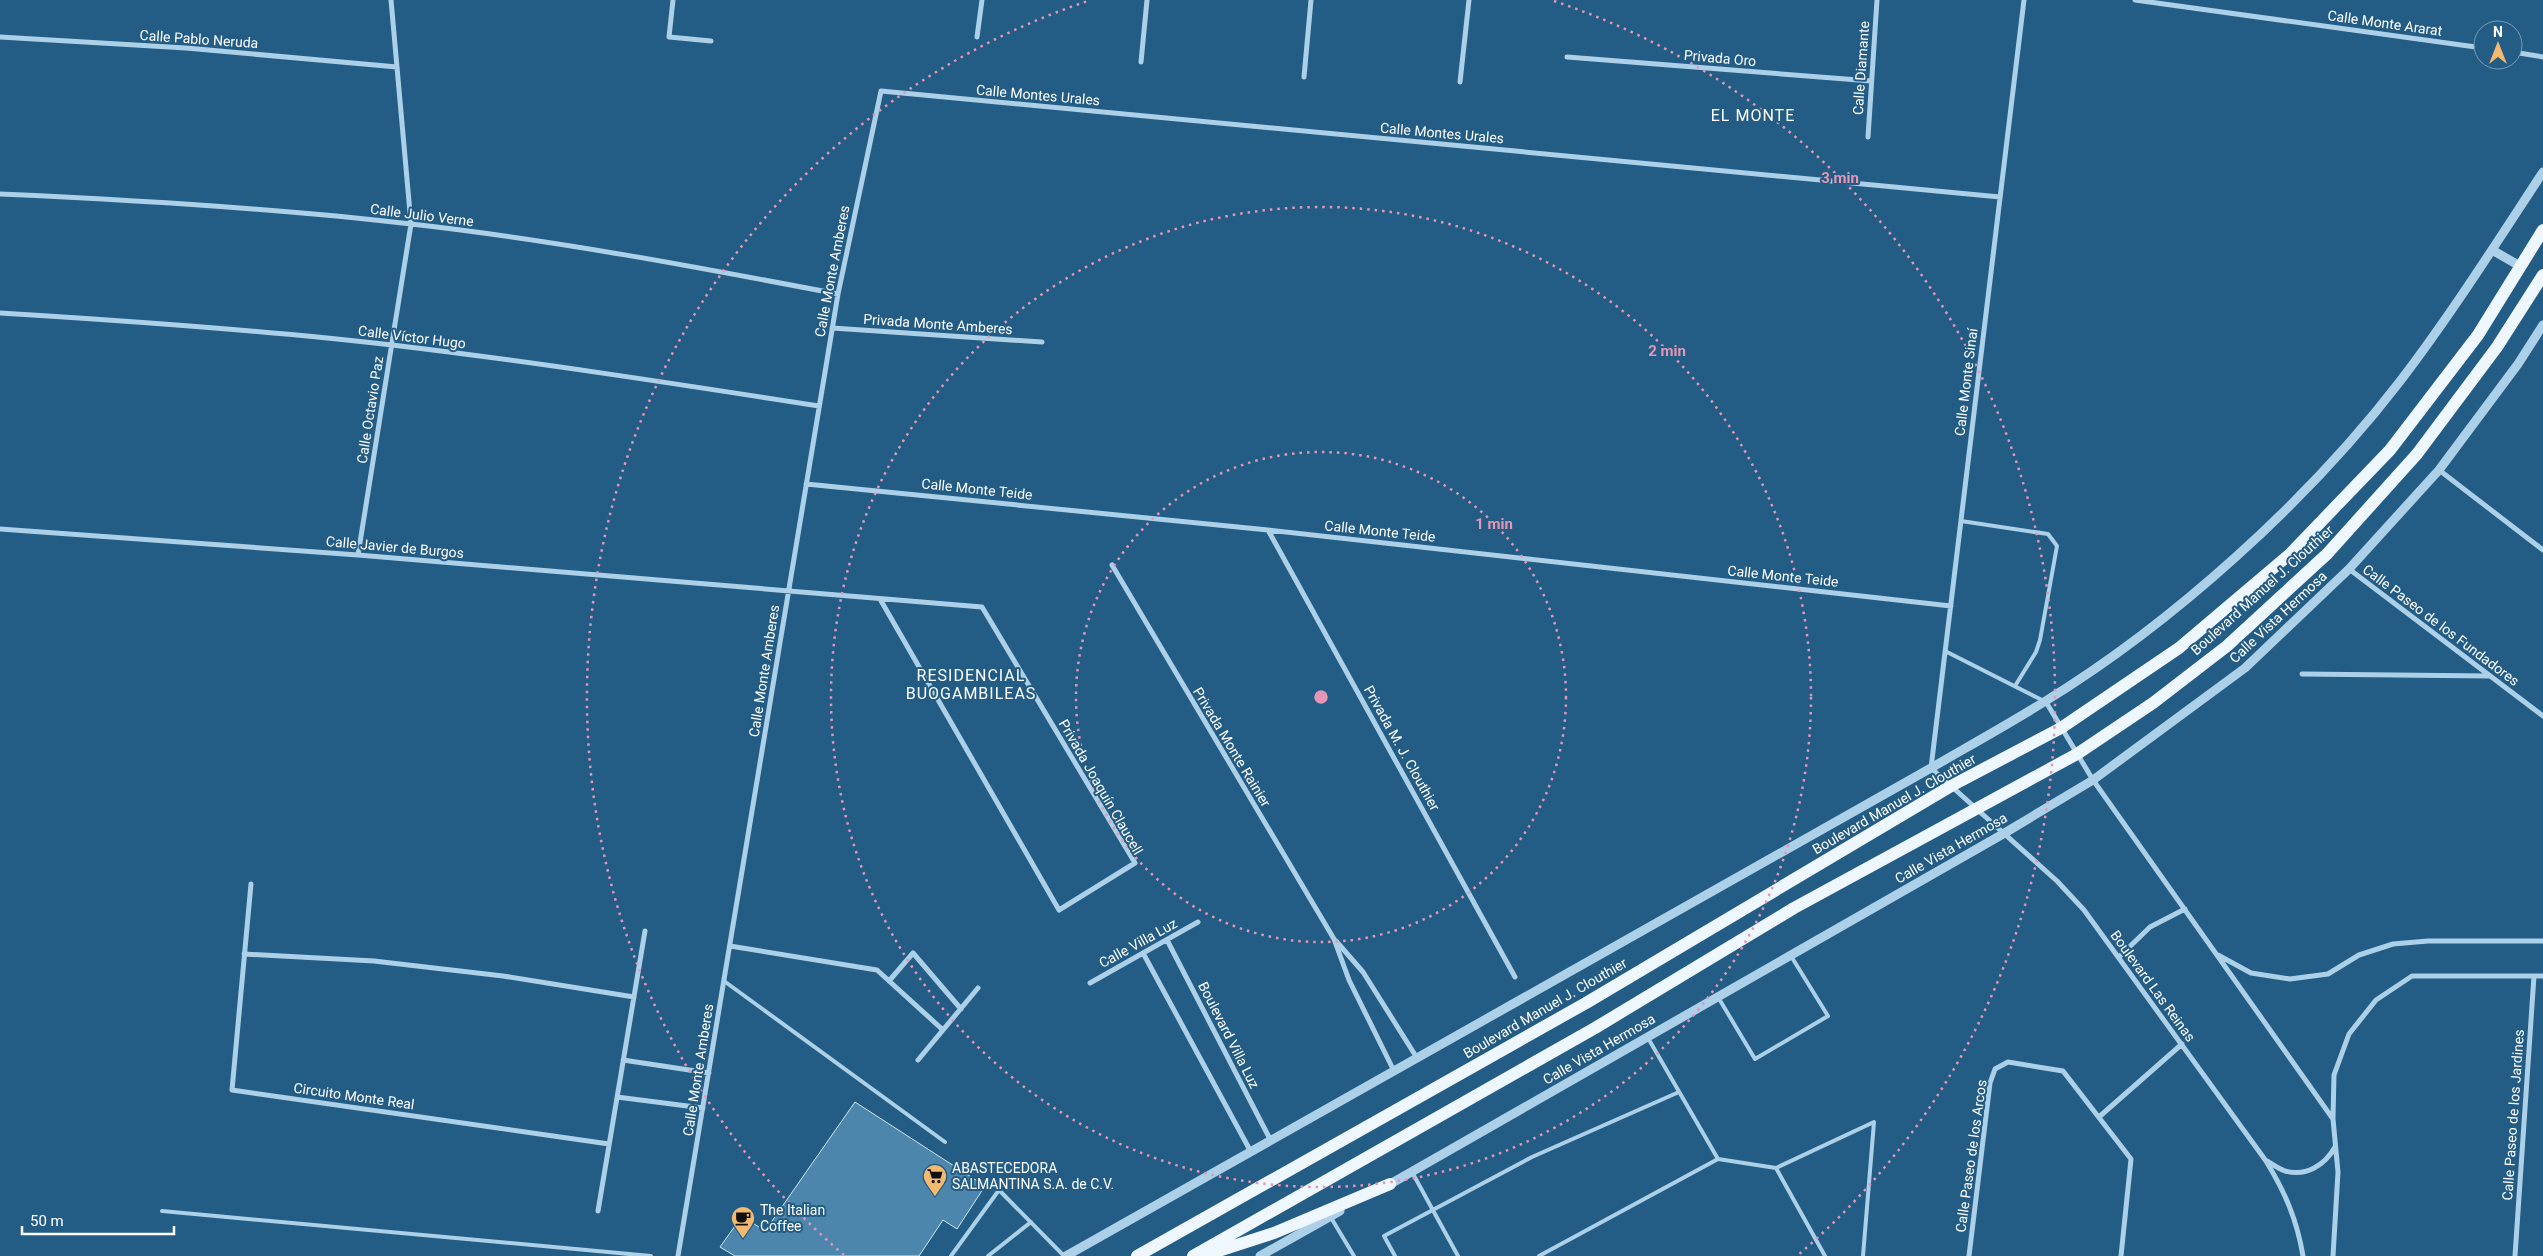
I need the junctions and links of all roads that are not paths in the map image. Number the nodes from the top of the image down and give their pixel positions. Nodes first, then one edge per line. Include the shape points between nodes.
1 (391, 0) edge
2 (673, 0) edge
3 (982, 0) edge
4 (1147, 0) edge
5 (1312, 0) edge
6 (1469, 0) edge
7 (1877, 0) edge
8 (2024, 0) edge
9 (2135, 0) edge
10 (0, 37) edge
11 (977, 37) dead end
12 (711, 41) dead end
13 (2473, 47) edge
14 (2523, 53) edge
15 (2543, 56) edge
16 (1567, 57) dead end
17 (1140, 62) dead end
18 (397, 67) junction
19 (1304, 77) dead end
20 (1871, 81) junction
21 (1460, 82) dead end
22 (881, 91) joint
23 (1868, 137) dead end
24 (2543, 172) edge
25 (0, 194) edge
26 (2000, 197) junction
27 (411, 224) junction
28 (2543, 230) edge
29 (2492, 250) junction
30 (2520, 266) junction
31 (2543, 275) edge
32 (838, 294) junction
33 (2543, 295) edge
34 (2527, 300) junction
35 (0, 313) edge
36 (2543, 325) edge
37 (832, 328) junction
38 (1042, 342) dead end
39 (392, 345) junction
40 (819, 406) junction
41 (2439, 470) junction
42 (806, 484) junction
43 (1961, 521) junction
44 (0, 530) edge
45 (1268, 530) junction
46 (2543, 550) edge
47 (358, 555) junction
48 (1112, 565) dead end
49 (2349, 569) junction
50 (788, 592) junction
51 (880, 598) junction
52 (1951, 606) junction
53 (1945, 651) junction
54 (2302, 674) dead end
55 (2490, 676) junction
56 (2015, 686) junction
57 (2046, 702) junction
58 (2543, 716) edge
59 (2061, 728) junction
60 (2077, 754) junction
61 (1931, 768) junction
62 (2093, 780) junction
63 (1951, 786) junction
64 (1977, 810) junction
65 (2003, 834) junction
66 (251, 884) dead end
67 (2185, 909) junction
68 (1198, 922) dead end
69 (645, 930) dead end
70 (1334, 939) junction
71 (1167, 940) junction
72 (2543, 942) edge
73 (730, 946) junction
74 (1143, 953) junction
75 (244, 954) junction
76 (2217, 954) junction
77 (1790, 956) junction
78 (2119, 957) junction
79 (2534, 976) junction
80 (2543, 976) edge
81 (1515, 977) dead end
82 (724, 981) junction
83 (889, 981) junction
84 (1090, 983) dead end
85 (978, 988) dead end
86 (634, 997) junction
87 (1718, 997) junction
88 (961, 1009) junction
89 (943, 1030) junction
90 (1648, 1037) junction
91 (2182, 1044) junction
92 (1417, 1058) junction
93 (623, 1060) junction
94 (918, 1060) dead end
95 (1394, 1071) junction
96 (709, 1073) junction
97 (1679, 1092) junction
98 (617, 1096) junction
99 (703, 1108) junction
100 (2099, 1117) junction
101 (2333, 1118) junction
102 (1271, 1141) junction
103 (945, 1142) dead end
104 (609, 1144) junction
105 (2336, 1146) junction
106 (1251, 1152) junction
107 (1718, 1158) junction
108 (2266, 1161) junction
109 (1776, 1168) junction
110 (1412, 1172) junction
111 (1390, 1184) junction
112 (1432, 1209) junction
113 (162, 1211) dead end
114 (598, 1211) dead end
115 (1330, 1216) junction
116 (1031, 1222) junction
117 (651, 1256) edge
118 (678, 1256) edge
119 (951, 1256) edge
120 (988, 1256) edge
121 (1065, 1256) edge
122 (1137, 1256) edge
123 (1193, 1256) edge
124 (1203, 1256) edge
125 (1260, 1256) edge
126 (1354, 1256) edge
127 (1395, 1256) edge
128 (1458, 1256) edge
129 (1539, 1256) edge
130 (1825, 1256) edge
131 (1863, 1256) edge
132 (1969, 1256) edge
133 (2121, 1256) edge
134 (2303, 1256) edge
135 (2333, 1256) edge
136 (2515, 1256) edge

1 - 18 street, Calle Octavio Paz
2 - 12 street via 669,37
3 - 11 street
4 - 17 street
5 - 19 street
6 - 21 street
7 - 20 street, Calle Diamante
8 - 26 street, Calle Monte Sinaí
9 - 13 street, Calle Monte Ararat
10 - 18 street, Calle Pablo Neruda via 186,48
14 - 15 street
16 - 20 street, Privada Oro
18 - 27 street, Calle Octavio Paz
20 - 23 street, Calle Diamante
22 - 26 street, Calle Montes Urales
22 - 32 street, Calle Monte Amberes
24 - 29 street
25 - 27 street, Calle Julio Verne via 178,202
26 - 43 street, Calle Monte Sinaí
27 - 32 street, Calle Julio Verne via 625,254
27 - 39 street, Calle Octavio Paz
28 - 30 main road, Boulevard Manuel J. Clouthier
29 - 30 street
29 - 57 street via 2400,381 2337,455 2277,518 2198,590
30 - 59 main road, Boulevard Manuel J. Clouthier via 2478,335 2390,450 2290,554 2179,648
31 - 34 main road, Boulevard Manuel J. Clouthier
32 - 37 street, Calle Monte Amberes
33 - 34 main road
34 - 60 main road, Boulevard Manuel J. Clouthier via 2497,347 2418,454 2327,554 2227,646 2153,703
35 - 39 street, Calle Víctor Hugo via 157,323
36 - 41 street, Calle Vista Hermosa
37 - 38 street, Privada Monte Amberes
37 - 40 street, Calle Monte Amberes
39 - 40 street, Calle Víctor Hugo via 606,372
39 - 47 street, Calle Octavio Paz
40 - 42 street, Calle Monte Amberes
41 - 46 street
41 - 49 street, Calle Vista Hermosa
42 - 45 street, Calle Monte Teide
42 - 50 street, Calle Monte Amberes
43 - 52 street, Calle Monte Sinaí
43 - 56 lane via 2048,534 2057,546 2040,640
44 - 47 street, Calle Javier de Burgos
45 - 52 street, Calle Monte Teide
45 - 81 street, Privada M. J. Clouthier
47 - 50 street, Calle Javier de Burgos
48 - 70 street, Privada Monte Rainier
49 - 55 street, Calle Paseo de los Fundadores
49 - 62 street, Calle Vista Hermosa via 2245,668
50 - 51 street, Privada Joaquín Claucell
50 - 73 street, Calle Monte Amberes
51 - 51 street, Privada Joaquín Claucell via 982,607 1135,863 1059,910
52 - 53 street, Calle Monte Sinaí
53 - 56 lane
53 - 61 street, Calle Monte Sinaí
54 - 55 street
55 - 58 street, Calle Paseo de los Fundadores
56 - 57 lane
57 - 59 street
57 - 61 street
59 - 60 street
59 - 63 main road, Boulevard Manuel J. Clouthier
60 - 62 street
60 - 64 main road, Boulevard Manuel J. Clouthier
61 - 63 street, Boulevard Las Reinas
61 - 92 street
62 - 65 street, Calle Vista Hermosa
62 - 67 street
63 - 64 street, Boulevard Las Reinas
63 - 122 main road, Boulevard Manuel J. Clouthier via 1586,1003
64 - 65 street, Boulevard Las Reinas
64 - 123 main road, Boulevard Manuel J. Clouthier via 1794,908 1595,1028
65 - 77 street, Calle Vista Hermosa
65 - 78 street, Boulevard Las Reinas via 2062,886
66 - 75 street, Circuito Monte Real
67 - 76 street
67 - 78 street via 2150,927
68 - 71 street, Calle Villa Luz
69 - 86 street
70 - 92 street, Privada Monte Rainier via 1363,972
70 - 95 street, Privada Monte Rainier via 1349,980
71 - 74 street, Calle Villa Luz
71 - 102 street, Boulevard Villa Luz
72 - 76 street via 2428,941 2393,944 2359,955 2328,974 2290,979 2251,973
73 - 82 street, Calle Monte Amberes
73 - 83 street via 877,970
74 - 84 street, Calle Villa Luz
74 - 106 street
75 - 86 street via 384,962 504,976
75 - 104 street, Circuito Monte Real via 232,1090
76 - 101 street
77 - 87 street, Calle Vista Hermosa
77 - 87 lane via 1828,1016 1755,1059
78 - 91 street, Boulevard Las Reinas
79 - 80 street
79 - 101 street via 2412,976 2376,1000 2349,1034 2334,1075
79 - 136 street, Calle Paseo de los Jardines
82 - 96 street, Calle Monte Amberes
82 - 103 lane
83 - 88 street via 913,952
83 - 89 street
85 - 88 street
86 - 93 street
87 - 90 street, Calle Vista Hermosa
88 - 89 street
89 - 94 street
90 - 97 lane
90 - 110 street, Calle Vista Hermosa
91 - 100 street
91 - 108 street, Boulevard Las Reinas
92 - 95 street
93 - 96 street
93 - 98 street
95 - 102 street
96 - 99 street, Calle Monte Amberes
97 - 107 lane
97 - 112 lane via 1532,1158
98 - 99 street
98 - 104 street
99 - 118 street, Calle Monte Amberes
100 - 132 street, Calle Paseo de los Arcos via 2063,1071 2008,1062 1995,1069 1990,1083
100 - 133 street, Calle Paseo de los Arcos via 2131,1158
101 - 105 street
102 - 106 street
104 - 114 street
105 - 108 street via 2330,1158 2306,1172 2284,1171
105 - 135 street
106 - 121 street
107 - 109 lane
107 - 129 lane
108 - 134 street, Boulevard Las Reinas via 2285,1193 2298,1228
109 - 130 lane
109 - 131 lane via 1874,1122
110 - 111 street, Calle Vista Hermosa
110 - 112 lane
111 - 115 street, Calle Vista Hermosa
111 - 124 main road via 1274,1233
112 - 127 lane via 1384,1236
112 - 128 lane
113 - 117 lane
115 - 125 street, Calle Vista Hermosa
115 - 126 lane
116 - 119 lane via 999,1190
116 - 120 lane
116 - 121 lane

